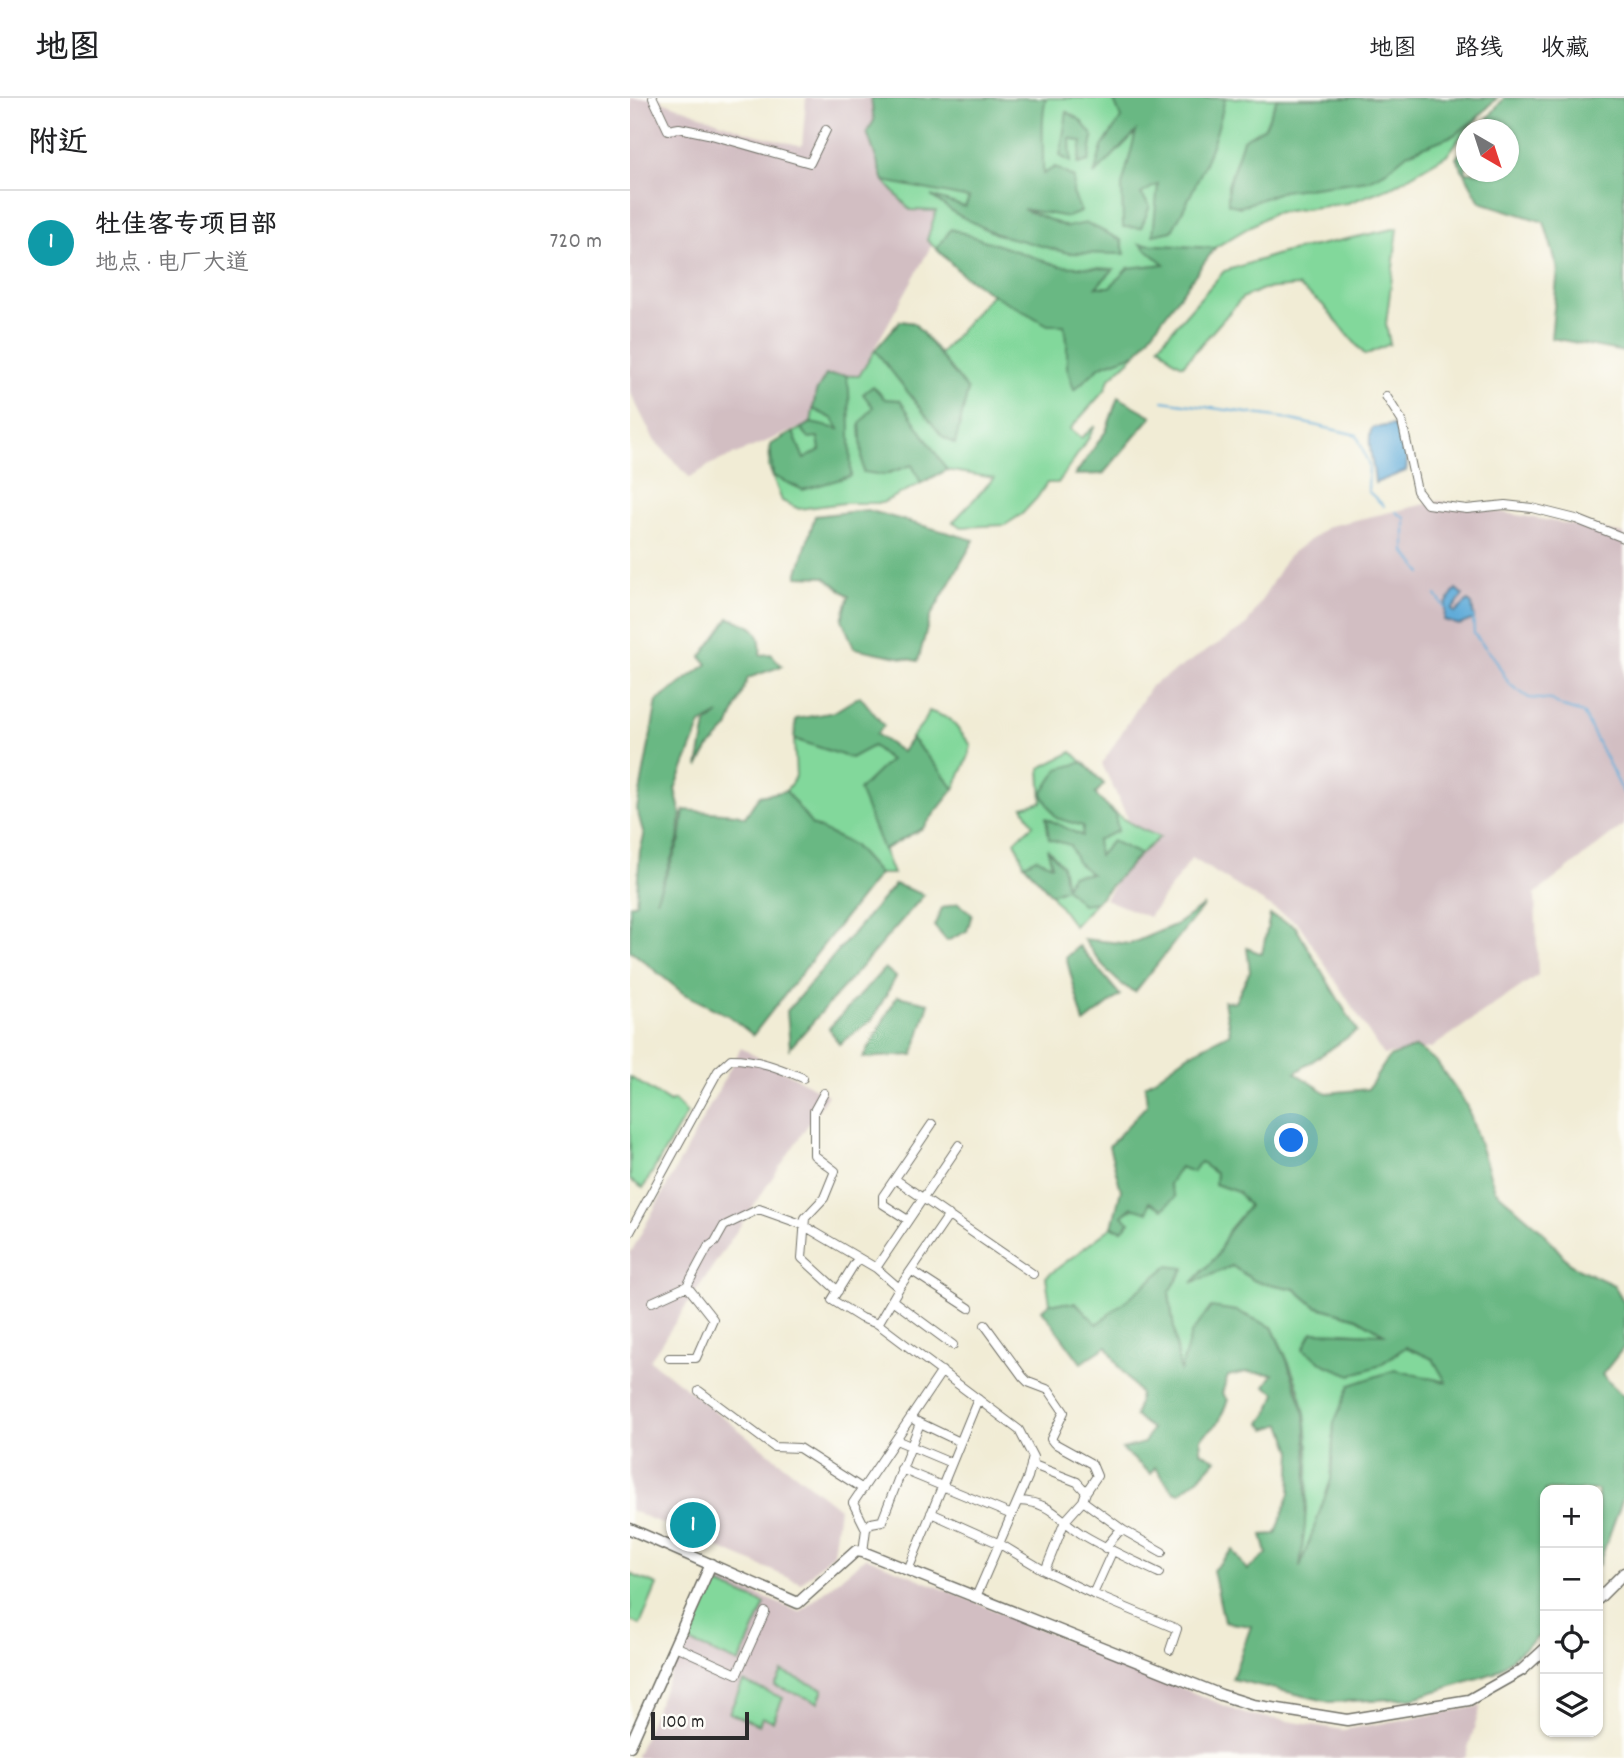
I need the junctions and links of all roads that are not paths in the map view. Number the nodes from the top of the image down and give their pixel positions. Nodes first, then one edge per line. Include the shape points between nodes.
1 (653, 98) edge
2 (826, 130) dead end
3 (1386, 397) dead end
4 (1624, 538) edge
5 (803, 1078) dead end
6 (824, 1093) dead end
7 (932, 1124) dead end
8 (959, 1145) dead end
9 (895, 1179) junction
10 (923, 1197) junction
11 (948, 1215) junction
12 (908, 1220) junction
13 (804, 1226) junction
14 (630, 1232) edge
15 (858, 1258) junction
16 (876, 1268) junction
17 (912, 1271) junction
18 (1033, 1274) dead end
19 (687, 1286) junction
20 (899, 1288) junction
21 (838, 1291) junction
22 (892, 1300) junction
23 (652, 1302) dead end
24 (969, 1308) dead end
25 (878, 1324) junction
26 (985, 1325) dead end
27 (953, 1345) dead end
28 (669, 1358) dead end
29 (942, 1371) junction
30 (699, 1391) dead end
31 (978, 1399) junction
32 (910, 1419) junction
33 (920, 1423) junction
34 (896, 1440) junction
35 (960, 1441) junction
36 (910, 1446) junction
37 (951, 1464) junction
38 (1031, 1464) junction
39 (901, 1469) junction
40 (942, 1485) junction
41 (863, 1489) junction
42 (1084, 1497) junction
43 (1018, 1500) junction
44 (931, 1513) junction
45 (1012, 1515) junction
46 (1065, 1521) junction
47 (630, 1529) edge
48 (866, 1529) junction
49 (1121, 1529) junction
50 (1000, 1544) junction
51 (1108, 1550) junction
52 (863, 1552) junction
53 (1162, 1552) dead end
54 (710, 1564) junction
55 (908, 1570) junction
56 (1045, 1571) junction
57 (1159, 1573) dead end
58 (1624, 1573) edge
59 (1093, 1594) junction
60 (1603, 1594) edge
61 (976, 1597) junction
62 (765, 1612) dead end
63 (675, 1646) junction
64 (1170, 1650) dead end
65 (1540, 1654) edge
66 (630, 1746) edge

1 - 2 street via 668,130 708,134 810,163
3 - 4 street via 1402,421 1417,491 1427,505 1532,508
5 - 14 street via 749,1059 731,1059 718,1071
6 - 13 street via 814,1111 814,1155 835,1171 824,1198
7 - 9 street
8 - 10 street
9 - 10 street
9 - 12 street via 883,1204
10 - 11 street
10 - 12 street
11 - 17 street
11 - 18 street
12 - 16 street
13 - 15 street
13 - 19 street via 759,1209 724,1226
13 - 21 street via 802,1258
15 - 16 street
15 - 21 street
16 - 20 street
17 - 20 street
17 - 24 street
19 - 23 street
19 - 28 street via 713,1319 696,1358
20 - 22 street
21 - 25 street via 832,1300
22 - 25 street
22 - 27 street
25 - 29 street
26 - 42 street via 1023,1377 1049,1390 1064,1412 1051,1439 1092,1465 1097,1476
29 - 31 street
29 - 32 street
30 - 41 street via 774,1447 799,1448
31 - 35 street
31 - 38 street via 1019,1430 1033,1457
32 - 33 street
32 - 34 street
33 - 35 street
33 - 36 street
34 - 36 street
34 - 41 street
35 - 37 street
36 - 37 street
36 - 39 street
37 - 40 street
38 - 42 street via 1077,1482
38 - 43 street
39 - 40 street
39 - 48 street via 882,1521
40 - 44 street
40 - 45 street
41 - 48 street via 853,1503
42 - 46 street
42 - 49 street
43 - 45 street
43 - 46 street via 1037,1502
44 - 50 street
44 - 55 street
45 - 50 street
46 - 51 street
46 - 56 street
47 - 54 street
48 - 52 street
49 - 51 street
49 - 53 street
50 - 56 street
50 - 61 street
51 - 57 street
51 - 59 street
52 - 54 street via 856,1551 798,1603
52 - 55 street
54 - 63 street
55 - 61 street
56 - 59 street
58 - 60 street
59 - 64 street via 1177,1629
61 - 65 street via 1221,1695 1346,1720 1469,1700 1522,1670
62 - 63 street via 737,1674
63 - 66 street

